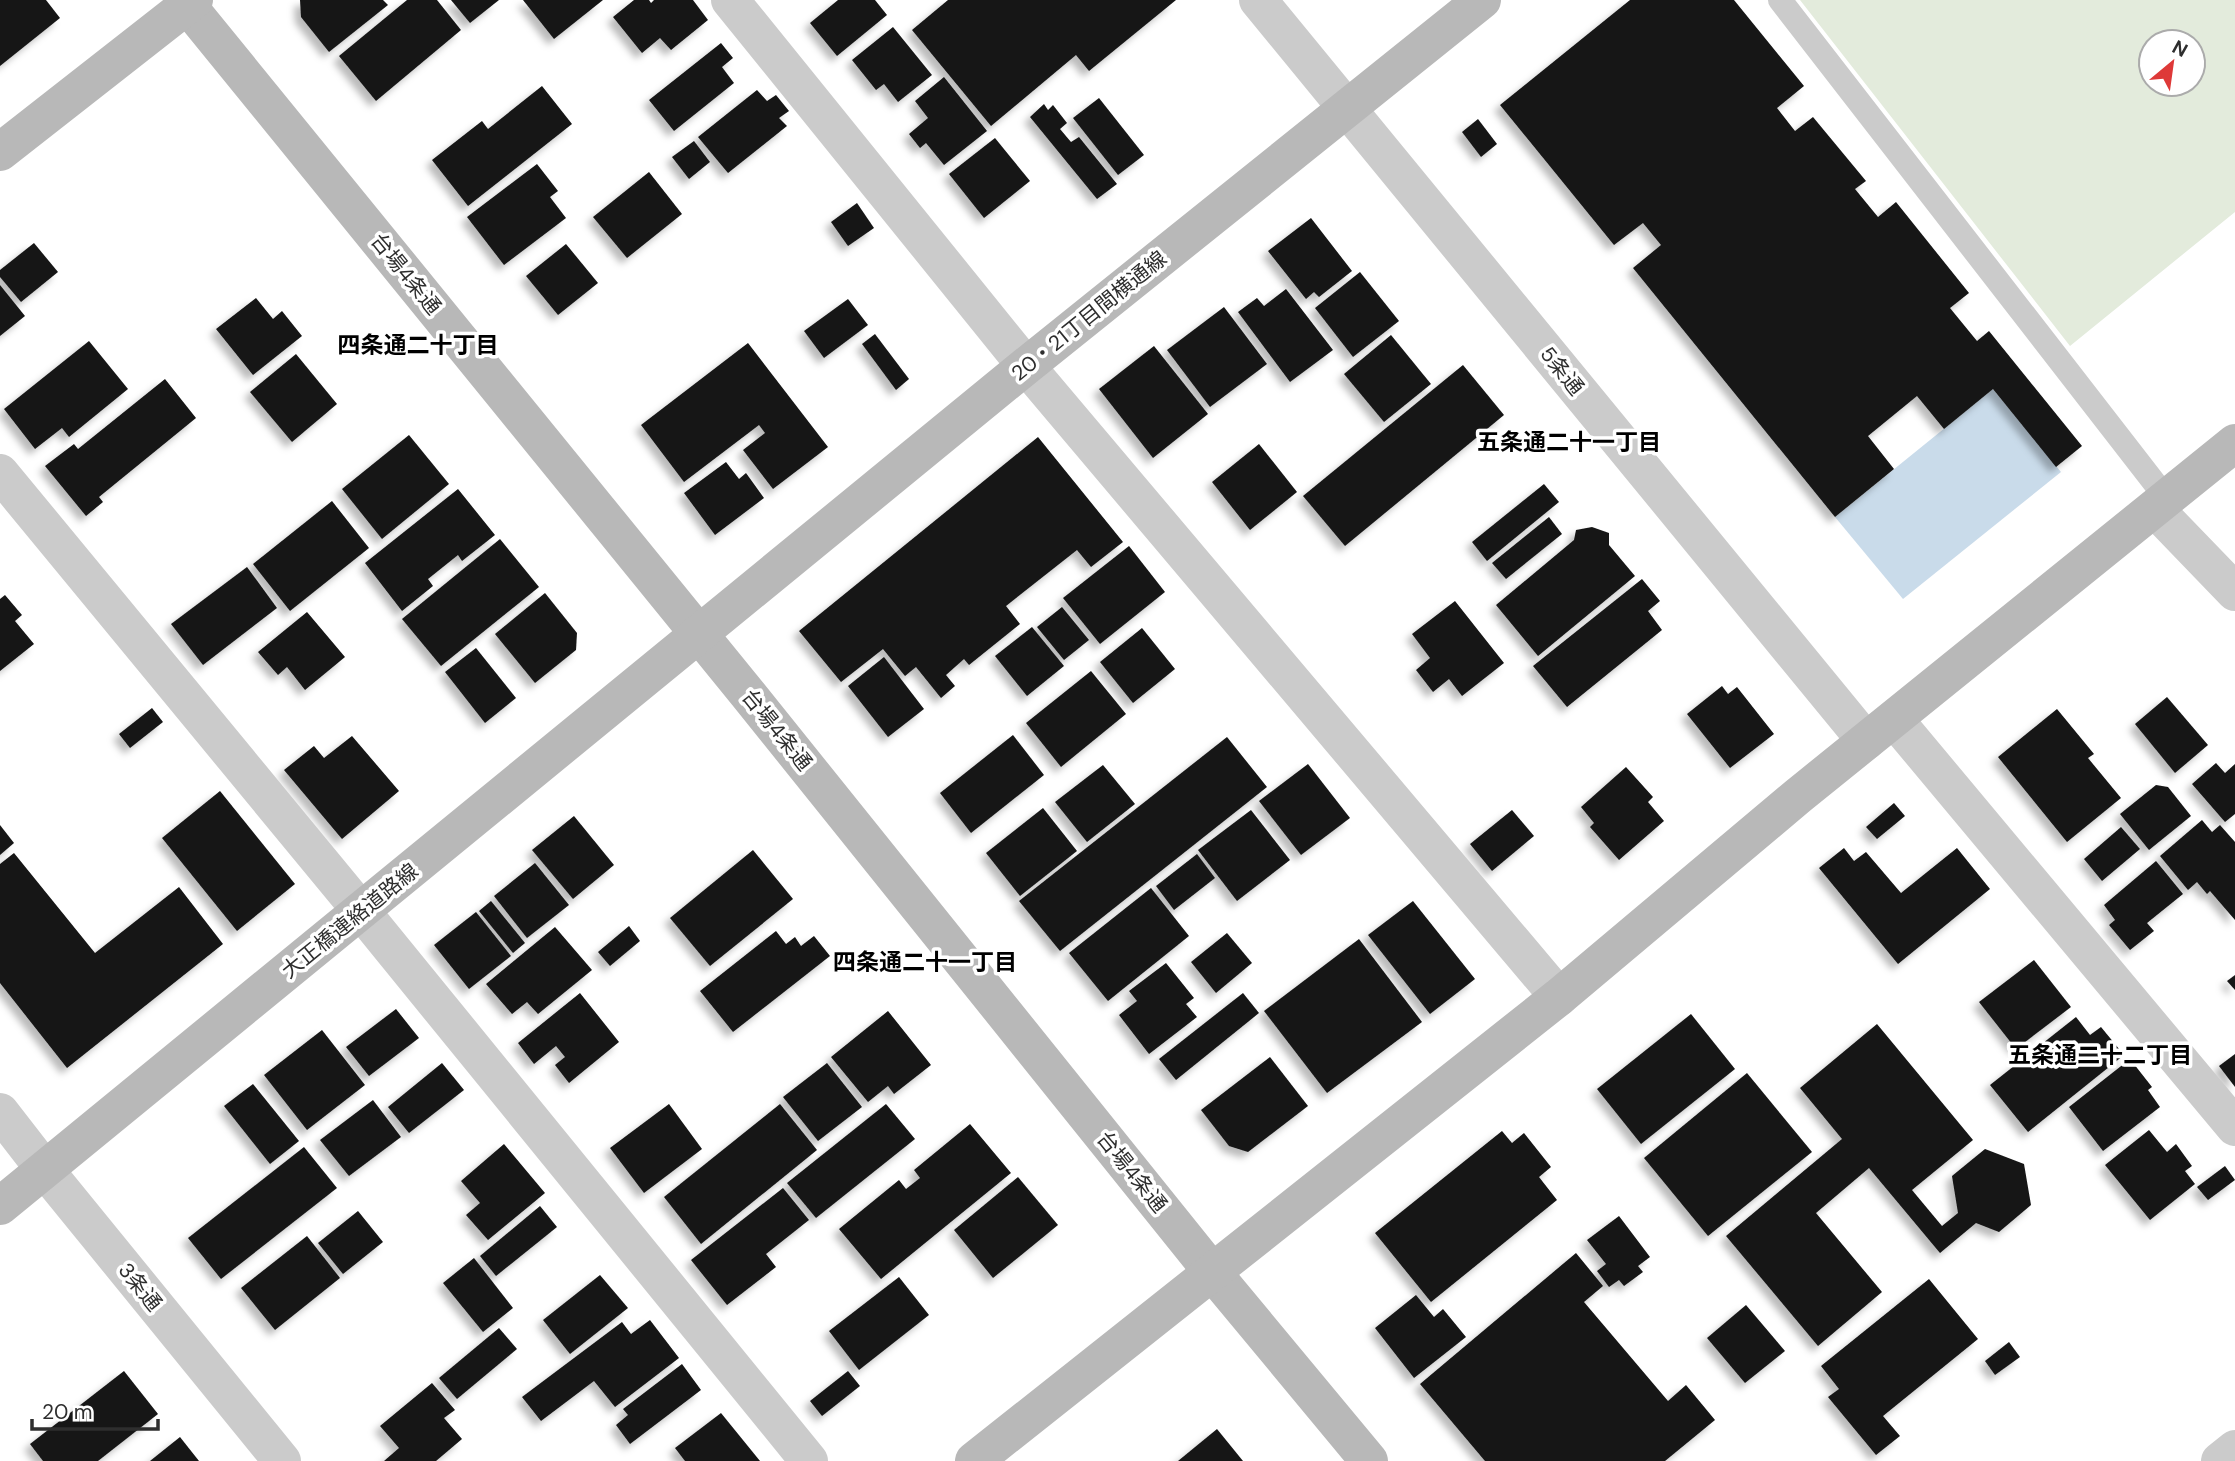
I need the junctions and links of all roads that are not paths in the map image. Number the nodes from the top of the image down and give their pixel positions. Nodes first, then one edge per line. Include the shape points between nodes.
1 (730, 0) edge
2 (1258, 0) edge
3 (1482, 0) edge
4 (1780, 0) edge
5 (188, 2) edge
6 (1347, 110) junction
7 (0, 152) edge
8 (1026, 366) junction
9 (2235, 443) edge
10 (0, 473) edge
11 (2161, 504) junction
12 (2235, 593) edge
13 (699, 636) junction
14 (1880, 730) junction
15 (362, 912) junction
16 (1559, 997) junction
17 (0, 1112) edge
18 (2235, 1127) edge
19 (45, 1170) junction
20 (0, 1206) edge
21 (1213, 1273) junction
22 (2235, 1449) edge
23 (282, 1461) edge
24 (809, 1461) edge
25 (974, 1461) edge
26 (1369, 1461) edge
27 (2221, 1461) edge

1 - 8 street
2 - 6 street, 5条通
3 - 6 street, 20・21丁目間横通線
4 - 11 lane
5 - 7 street
5 - 13 street, 台場4条通
6 - 8 street, 20・21丁目間横通線
6 - 14 street, 5条通
8 - 13 street, 20・21丁目間横通線
8 - 16 street
9 - 11 street
10 - 15 street
11 - 12 street
11 - 14 street
13 - 15 street, 大正橋連絡道路線
13 - 21 street, 台場4条通
14 - 16 street
14 - 18 street, 5条通
15 - 19 street, 大正橋連絡道路線
15 - 24 street
16 - 21 street
17 - 19 street, 3条通
19 - 20 street, 大正橋連絡道路線
19 - 23 street, 3条通
21 - 25 street
21 - 26 street, 台場4条通
22 - 27 street

